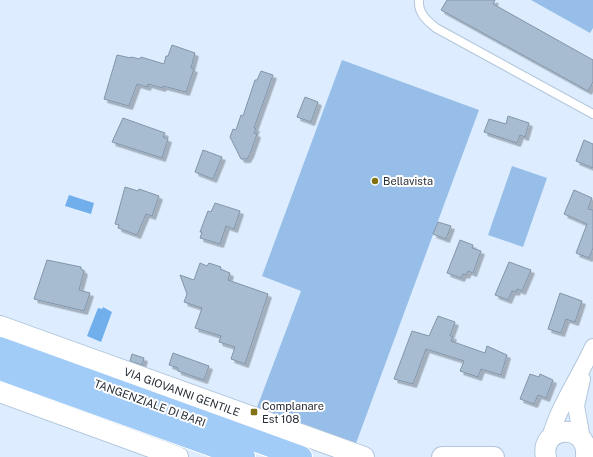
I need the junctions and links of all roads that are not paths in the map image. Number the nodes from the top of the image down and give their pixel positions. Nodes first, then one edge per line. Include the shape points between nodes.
1 (419, 0) edge
2 (593, 114) edge
3 (0, 326) edge
4 (593, 347) edge
5 (0, 348) edge
6 (584, 367) junction
7 (0, 369) edge
8 (0, 392) edge
9 (548, 448) edge
10 (587, 450) edge
11 (178, 457) edge
12 (244, 457) edge
13 (300, 457) edge
14 (364, 457) edge
15 (442, 457) edge
16 (494, 457) edge

1 - 2 lane via 420,11 436,28
3 - 14 street, VIA GIOVANNI GENTILE
4 - 6 street
5 - 13 highway, TANGENZIALE DI BARI
6 - 9 street via 554,424
6 - 10 street via 576,406
7 - 12 highway, TANGENZIALE DI BARI
8 - 11 street
9 - 10 street via 562,432 576,434
15 - 16 street

